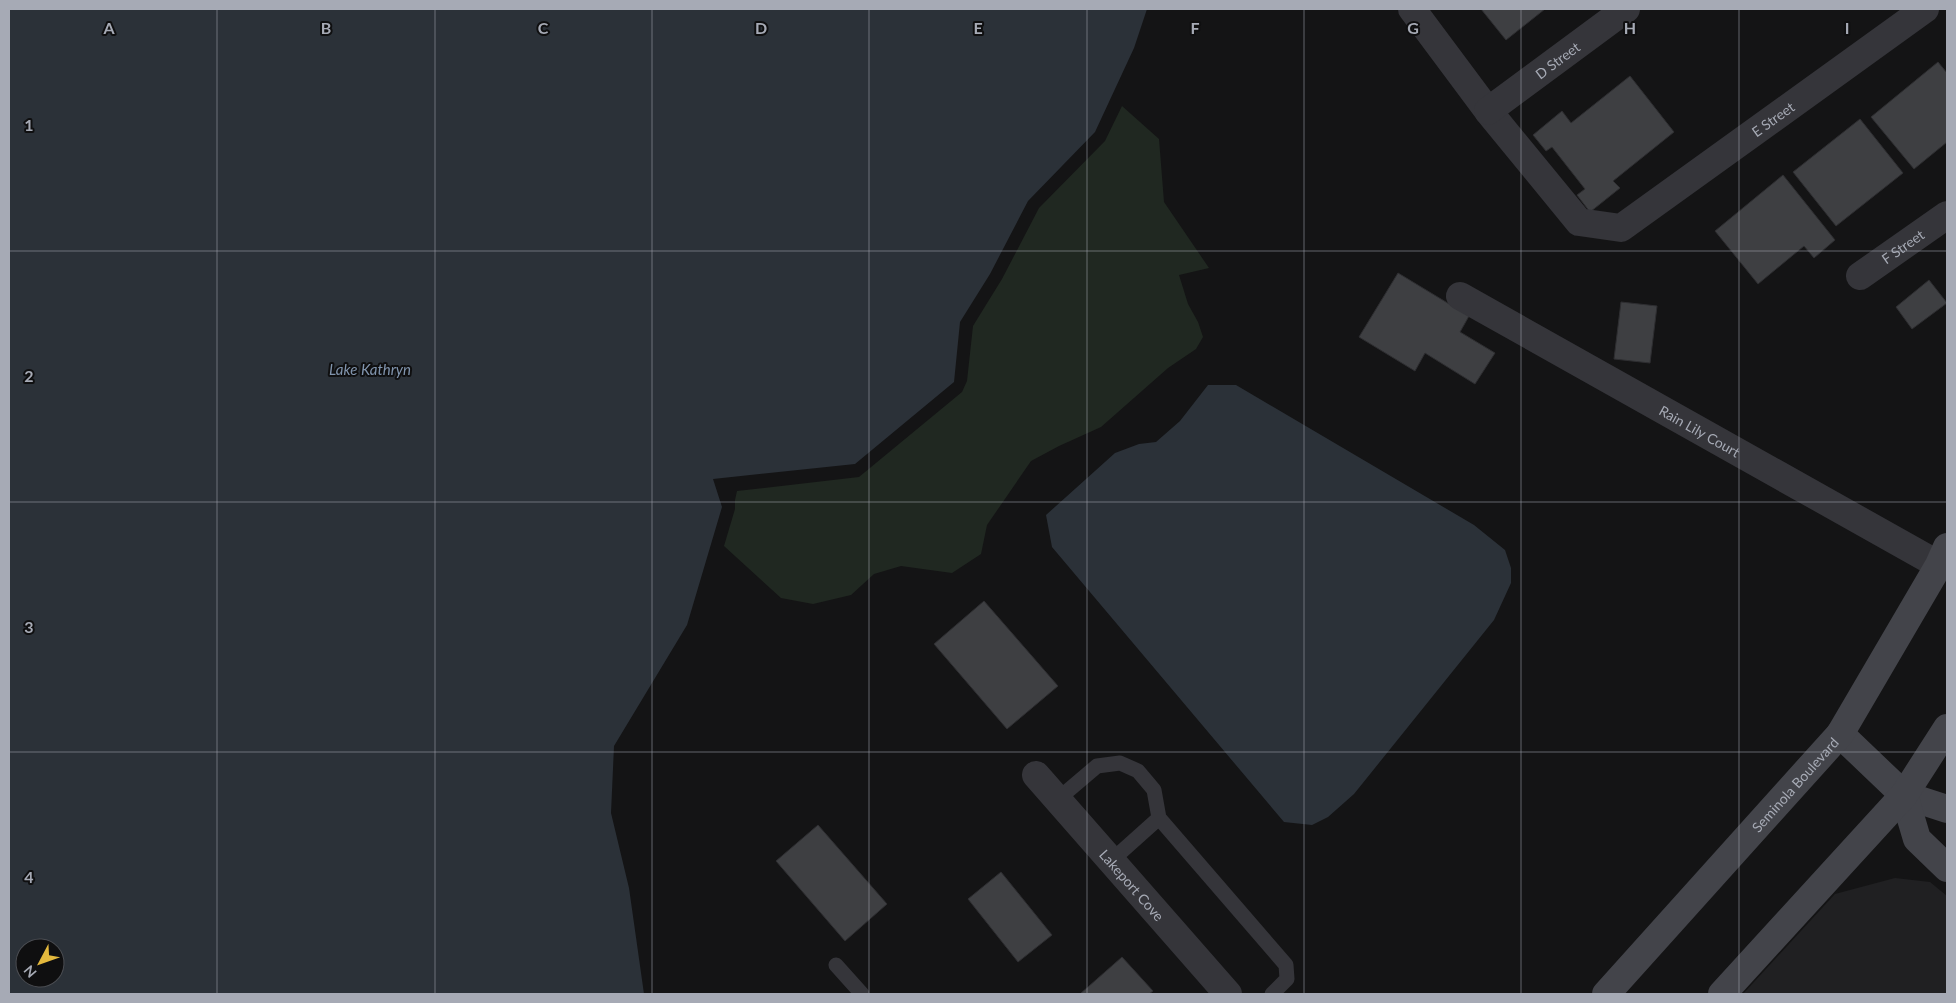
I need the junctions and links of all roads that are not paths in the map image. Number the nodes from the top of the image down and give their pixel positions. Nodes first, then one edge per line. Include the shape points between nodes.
1 (1412, 9) edge
2 (1626, 9) edge
3 (1926, 9) edge
4 (1488, 111) junction
5 (1947, 216) edge
6 (1860, 276) dead end
7 (1460, 296) dead end
8 (1943, 556) edge
9 (1947, 728) edge
10 (1840, 734) junction
11 (1036, 775) dead end
12 (1904, 795) junction
13 (1058, 800) junction
14 (1947, 809) edge
15 (1159, 818) junction
16 (1111, 861) junction
17 (1947, 868) edge
18 (836, 965) dead end
19 (862, 994) edge
20 (1228, 994) edge
21 (1272, 994) edge
22 (1606, 994) edge
23 (1722, 994) edge

1 - 4 street
2 - 4 street, D Street
3 - 4 street, E Street via 1621,228 1579,222
5 - 6 street, F Street
7 - 8 street, Rain Lily Court
8 - 10 main road, Seminola Boulevard
9 - 12 main road
10 - 12 main road
10 - 22 main road, Seminola Boulevard
11 - 13 street, Lakeport Cove
12 - 14 main road
12 - 17 main road via 1917,839
12 - 23 main road
13 - 15 lane via 1097,766 1120,763 1138,771 1154,790
13 - 16 street, Lakeport Cove
15 - 16 lane
15 - 21 lane via 1286,965 1287,979
16 - 20 street, Lakeport Cove
18 - 19 lane

